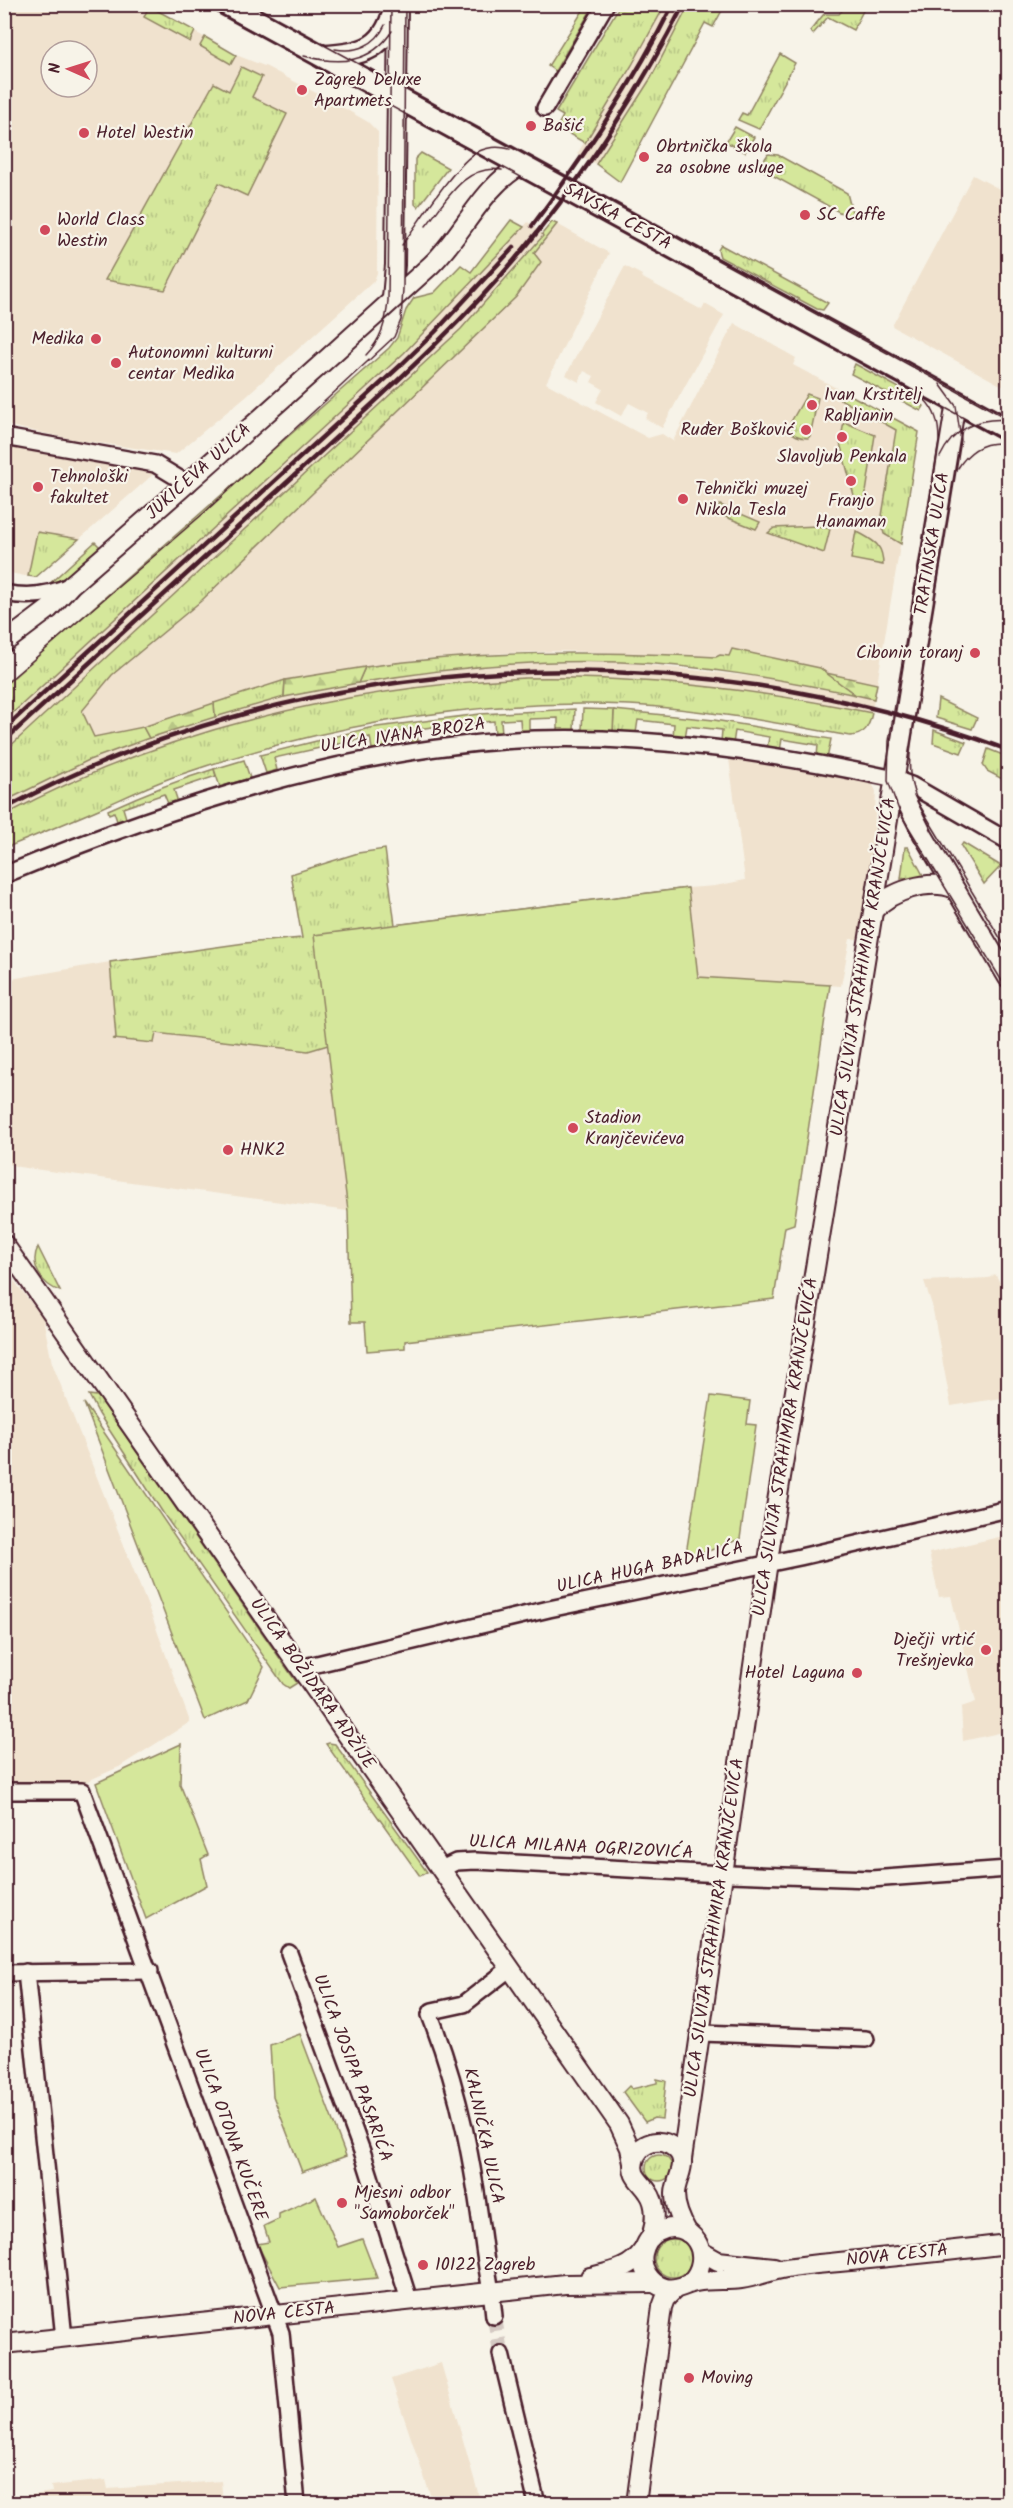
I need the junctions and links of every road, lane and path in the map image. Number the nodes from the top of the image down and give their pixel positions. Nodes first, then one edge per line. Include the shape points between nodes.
1 (226, 4) edge
2 (397, 4) edge
3 (606, 4) edge
4 (322, 57) junction
5 (397, 98) junction
6 (545, 108) dead end
7 (522, 165) junction
8 (392, 298) junction
9 (956, 402) junction
10 (1008, 430) edge
11 (4, 437) edge
12 (188, 484) junction
13 (71, 585) junction
14 (4, 593) edge
15 (24, 597) junction
16 (20, 629) junction
17 (4, 643) edge
18 (895, 779) junction
19 (1008, 841) edge
20 (4, 875) edge
21 (955, 890) junction
22 (874, 910) junction
23 (1008, 978) edge
24 (4, 1244) edge
25 (1008, 1509) edge
26 (767, 1564) junction
27 (300, 1668) junction
28 (4, 1791) edge
29 (441, 1869) junction
30 (1008, 1869) edge
31 (723, 1874) junction
32 (289, 1953) dead end
33 (509, 1969) junction
34 (150, 1971) junction
35 (4, 1972) edge
36 (26, 1972) junction
37 (701, 2033) junction
38 (866, 2039) dead end
39 (689, 2117) junction
40 (619, 2124) junction
41 (658, 2142) junction
42 (682, 2159) junction
43 (633, 2163) junction
44 (688, 2233) junction
45 (647, 2243) junction
46 (1008, 2244) edge
47 (702, 2252) junction
48 (785, 2268) junction
49 (655, 2283) junction
50 (565, 2284) junction
51 (682, 2286) junction
52 (491, 2292) junction
53 (409, 2300) junction
54 (662, 2307) junction
55 (275, 2314) junction
56 (494, 2316) tunnel mouth
57 (64, 2338) junction
58 (4, 2344) edge
59 (501, 2354) tunnel mouth
60 (297, 2504) edge
61 (537, 2504) edge
62 (636, 2504) edge

1 - 4 main road, SAVSKA CESTA
2 - 4 main road via 391,24 372,48
2 - 5 street
3 - 6 street
4 - 5 main road, SAVSKA CESTA
5 - 7 main road, SAVSKA CESTA
5 - 8 street
7 - 8 street, JUKIĆEVA ULICA via 498,183 432,263
7 - 9 main road, SAVSKA CESTA
8 - 12 street, JUKIĆEVA ULICA
9 - 10 main road, SAVSKA CESTA
9 - 18 street, TRATINSKA ULICA
11 - 12 street via 155,464
12 - 13 street, JUKIĆEVA ULICA
13 - 15 street
13 - 16 street, JUKIĆEVA ULICA via 49,609
14 - 15 street
15 - 16 street via 30,610
16 - 17 street, JUKIĆEVA ULICA
18 - 19 street, ULICA IVANA BROZA
18 - 20 street, ULICA IVANA BROZA via 738,752 648,742 536,739 437,747 322,767 244,789
18 - 21 street via 913,819
18 - 22 street, ULICA SILVIJA STRAHIMIRA KRANJČEVIĆA
21 - 22 street via 936,886 903,891 882,901
21 - 23 street
22 - 26 street, ULICA SILVIJA STRAHIMIRA KRANJČEVIĆA
24 - 27 street, ULICA BOŽIDARA ADŽIJE
25 - 26 street, ULICA HUGA BADALIĆA
26 - 27 street, ULICA HUGA BADALIĆA via 549,1608
26 - 31 street, ULICA SILVIJA STRAHIMIRA KRANJČEVIĆA
27 - 29 street, ULICA BOŽIDARA ADŽIJE
28 - 34 street, ULICA OTONA KUČERE via 82,1791
29 - 31 street, ULICA MILANA OGRIZOVIĆA via 456,1862 477,1861
29 - 33 street, ULICA BOŽIDARA ADŽIJE
30 - 31 street, ULICA MILANA OGRIZOVIĆA via 872,1879
31 - 37 street, ULICA SILVIJA STRAHIMIRA KRANJČEVIĆA
32 - 53 street, ULICA JOSIPA PASARIĆA via 363,2154
33 - 40 street, ULICA BOŽIDARA ADŽIJE
33 - 52 street, KALNIČKA ULICA via 464,2004 432,2011 430,2015 462,2110
34 - 36 street
34 - 55 street, ULICA OTONA KUČERE
35 - 36 street
36 - 57 street
37 - 38 street
37 - 39 street, ULICA SILVIJA STRAHIMIRA KRANJČEVIĆA
39 - 41 street, ULICA SILVIJA STRAHIMIRA KRANJČEVIĆA via 674,2139
39 - 42 street, ULICA SILVIJA STRAHIMIRA KRANJČEVIĆA
40 - 41 street, ULICA BOŽIDARA ADŽIJE via 634,2136
40 - 43 street, ULICA BOŽIDARA ADŽIJE
41 - 42 street, ULICA BOŽIDARA ADŽIJE via 673,2146
41 - 43 street, ULICA SILVIJA STRAHIMIRA KRANJČEVIĆA via 640,2149
42 - 44 street, ULICA SILVIJA STRAHIMIRA KRANJČEVIĆA via 675,2200
43 - 45 street, ULICA BOŽIDARA ADŽIJE via 636,2178 651,2198 655,2221
44 - 45 street via 665,2229
44 - 47 street
45 - 49 street via 644,2268
45 - 50 street, NOVA CESTA via 639,2258 628,2266
46 - 48 street, NOVA CESTA
47 - 48 street, NOVA CESTA via 718,2261
47 - 51 street via 700,2270
48 - 51 street, NOVA CESTA
49 - 50 street, NOVA CESTA
49 - 51 street
49 - 54 street
50 - 52 street, NOVA CESTA
51 - 54 street via 668,2295
52 - 53 street, NOVA CESTA
52 - 56 street
53 - 55 street, NOVA CESTA
54 - 62 street
55 - 57 street, NOVA CESTA
55 - 60 street, ULICA OTONA KUČERE via 281,2333
57 - 58 street, NOVA CESTA
59 - 61 street

